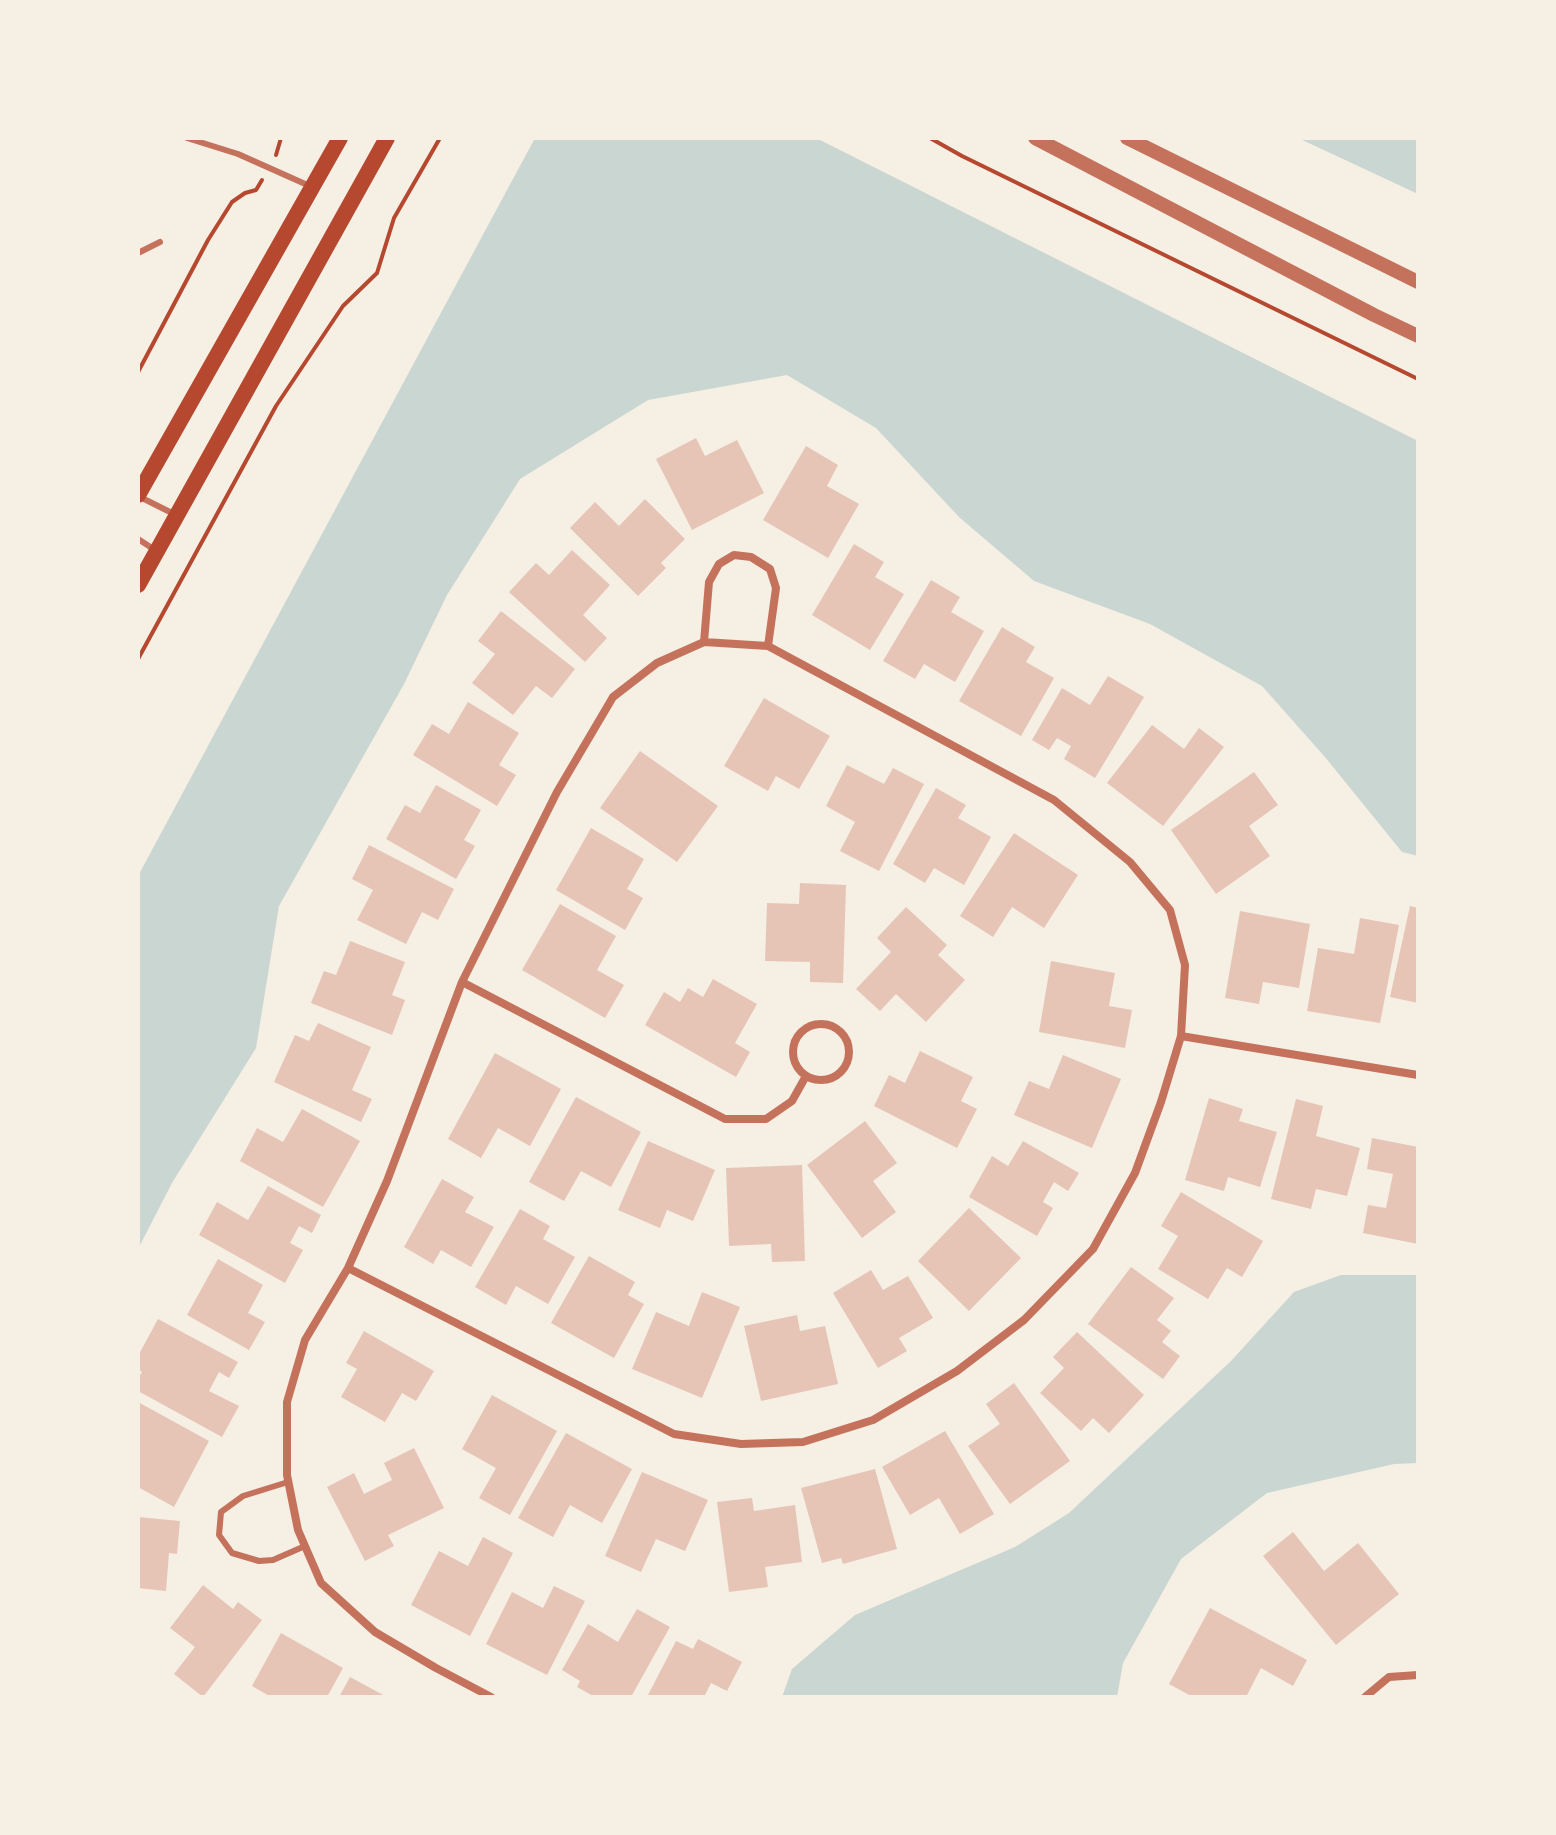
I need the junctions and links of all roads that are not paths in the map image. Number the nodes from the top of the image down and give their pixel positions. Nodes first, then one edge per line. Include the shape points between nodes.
1 (187, 138) edge
2 (340, 138) edge
3 (387, 138) edge
4 (1035, 138) edge
5 (1127, 138) edge
6 (312, 187) junction
7 (160, 242) dead end
8 (138, 253) edge
9 (1418, 282) edge
10 (1418, 336) edge
11 (138, 496) edge
12 (177, 516) junction
13 (138, 539) edge
14 (158, 551) junction
15 (138, 585) edge
16 (704, 642) junction
17 (768, 646) junction
18 (462, 982) junction
19 (1181, 1036) junction
20 (1418, 1075) edge
21 (806, 1076) junction
22 (348, 1268) junction
23 (288, 1482) junction
24 (305, 1546) junction
25 (1418, 1675) edge
26 (491, 1697) edge
27 (1365, 1697) edge

1 - 6 lane
2 - 6 main road
3 - 12 main road
4 - 10 street
5 - 9 street
6 - 11 main road
7 - 8 lane
11 - 12 lane
12 - 14 main road
13 - 14 lane
14 - 15 main road
16 - 17 street
16 - 17 street via 709,582 719,564 734,555 751,557 770,569 776,588
16 - 18 street via 657,663 613,697 557,792
17 - 19 street via 1054,800 1130,862 1170,910 1185,965
18 - 21 street via 725,1119 766,1119 792,1101
18 - 22 street via 387,1181
19 - 20 street
19 - 22 street via 1135,1173 1093,1249 1024,1320 957,1371 873,1420 803,1442 741,1444 674,1434
21 - 21 street via 825,1080 842,1071 848,1044 836,1029 811,1026 798,1037 795,1062
22 - 23 street via 305,1340 287,1402
23 - 24 street
23 - 24 lane via 243,1496 221,1512 219,1535 232,1553 259,1561
24 - 26 street via 321,1583 375,1632
25 - 27 street via 1389,1677

